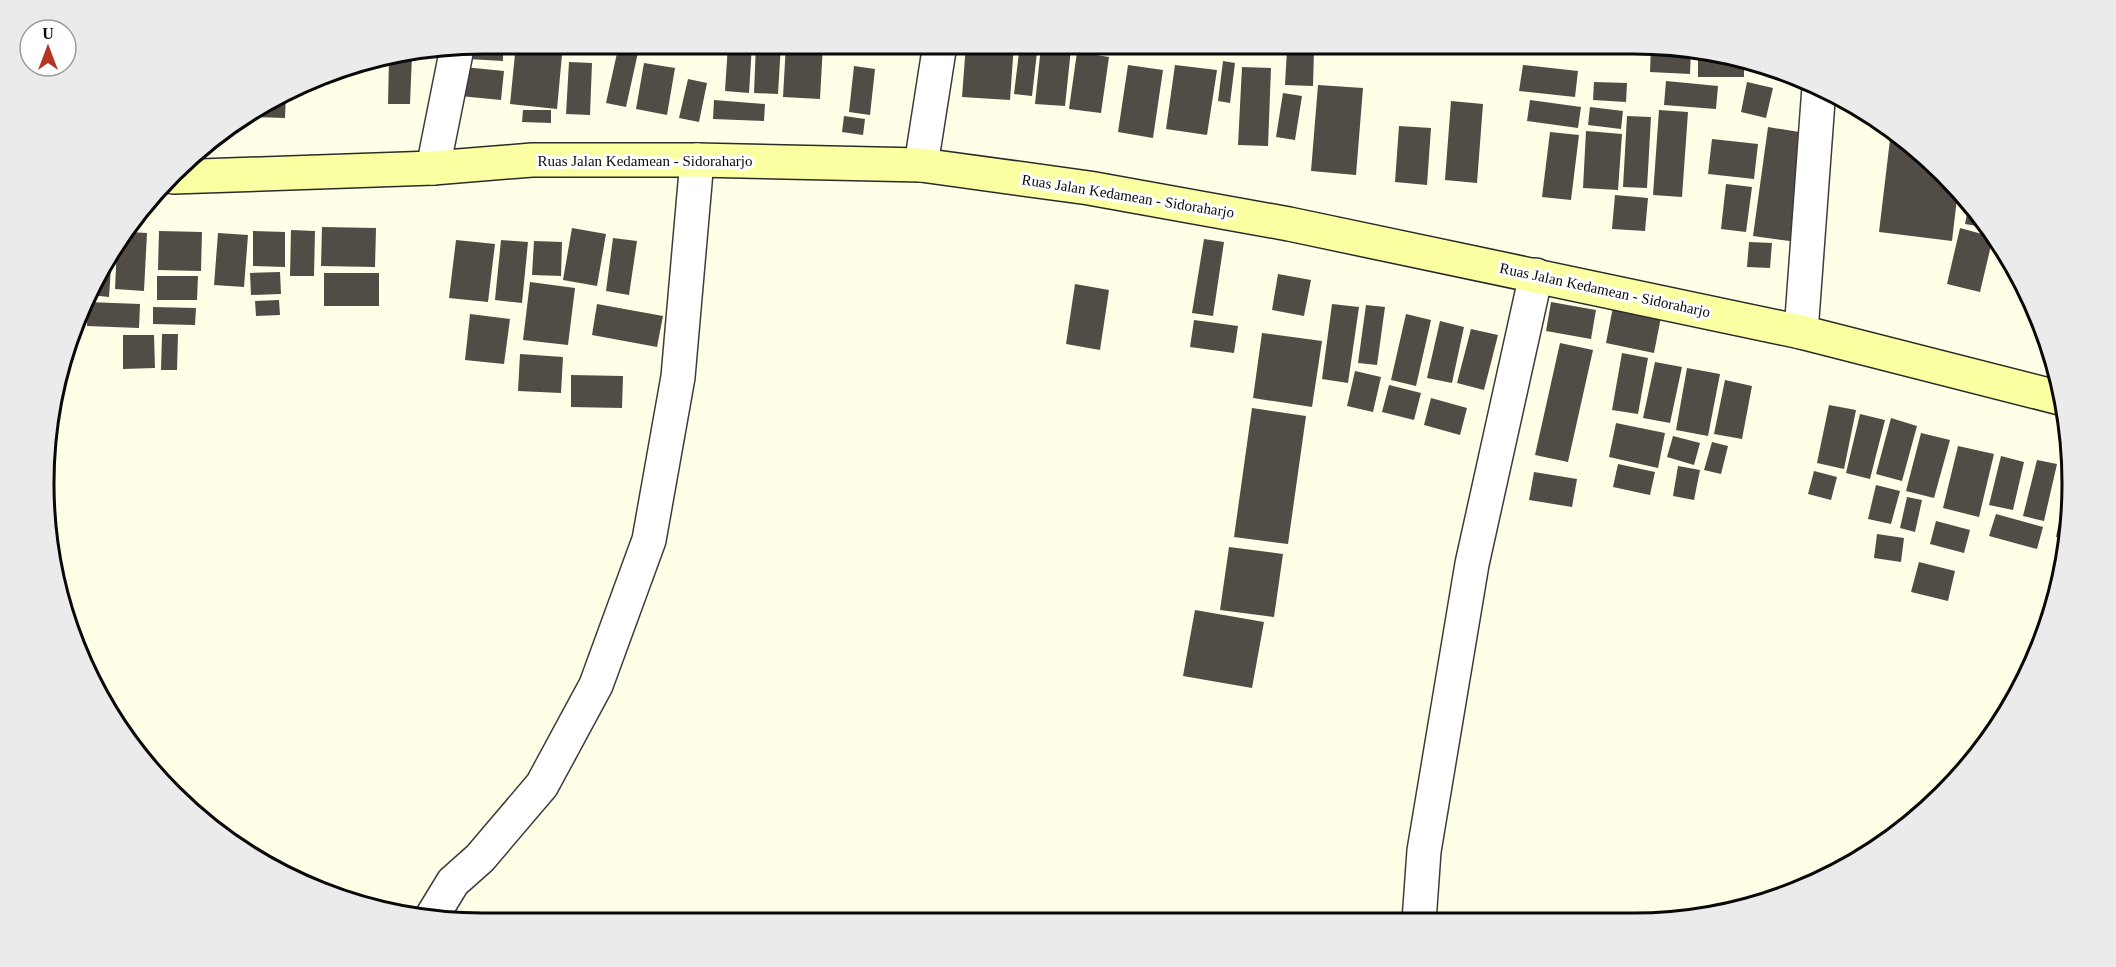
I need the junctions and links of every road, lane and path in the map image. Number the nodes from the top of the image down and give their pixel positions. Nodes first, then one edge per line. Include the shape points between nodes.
1 (938, 54) edge
2 (457, 55) edge
3 (1818, 96) edge
4 (697, 160) junction
5 (921, 165) junction
6 (433, 168) junction
7 (184, 177) edge
8 (1536, 275) junction
9 (1801, 332) junction
10 (2053, 396) edge
11 (436, 910) edge
12 (1420, 913) edge

1 - 5 street
2 - 6 street
3 - 9 street
4 - 5 main road, Ruas Jalan Kedamean - Sidoraharjo
4 - 6 main road, Ruas Jalan Kedamean - Sidoraharjo via 532,160
4 - 11 street via 678,377 649,540 596,685 542,784 480,858 453,882
5 - 8 main road, Ruas Jalan Kedamean - Sidoraharjo via 1089,188
6 - 7 main road, Ruas Jalan Kedamean - Sidoraharjo
8 - 9 main road, Ruas Jalan Kedamean - Sidoraharjo
8 - 12 street via 1472,564 1424,851
9 - 10 main road, Ruas Jalan Kedamean - Sidoraharjo

